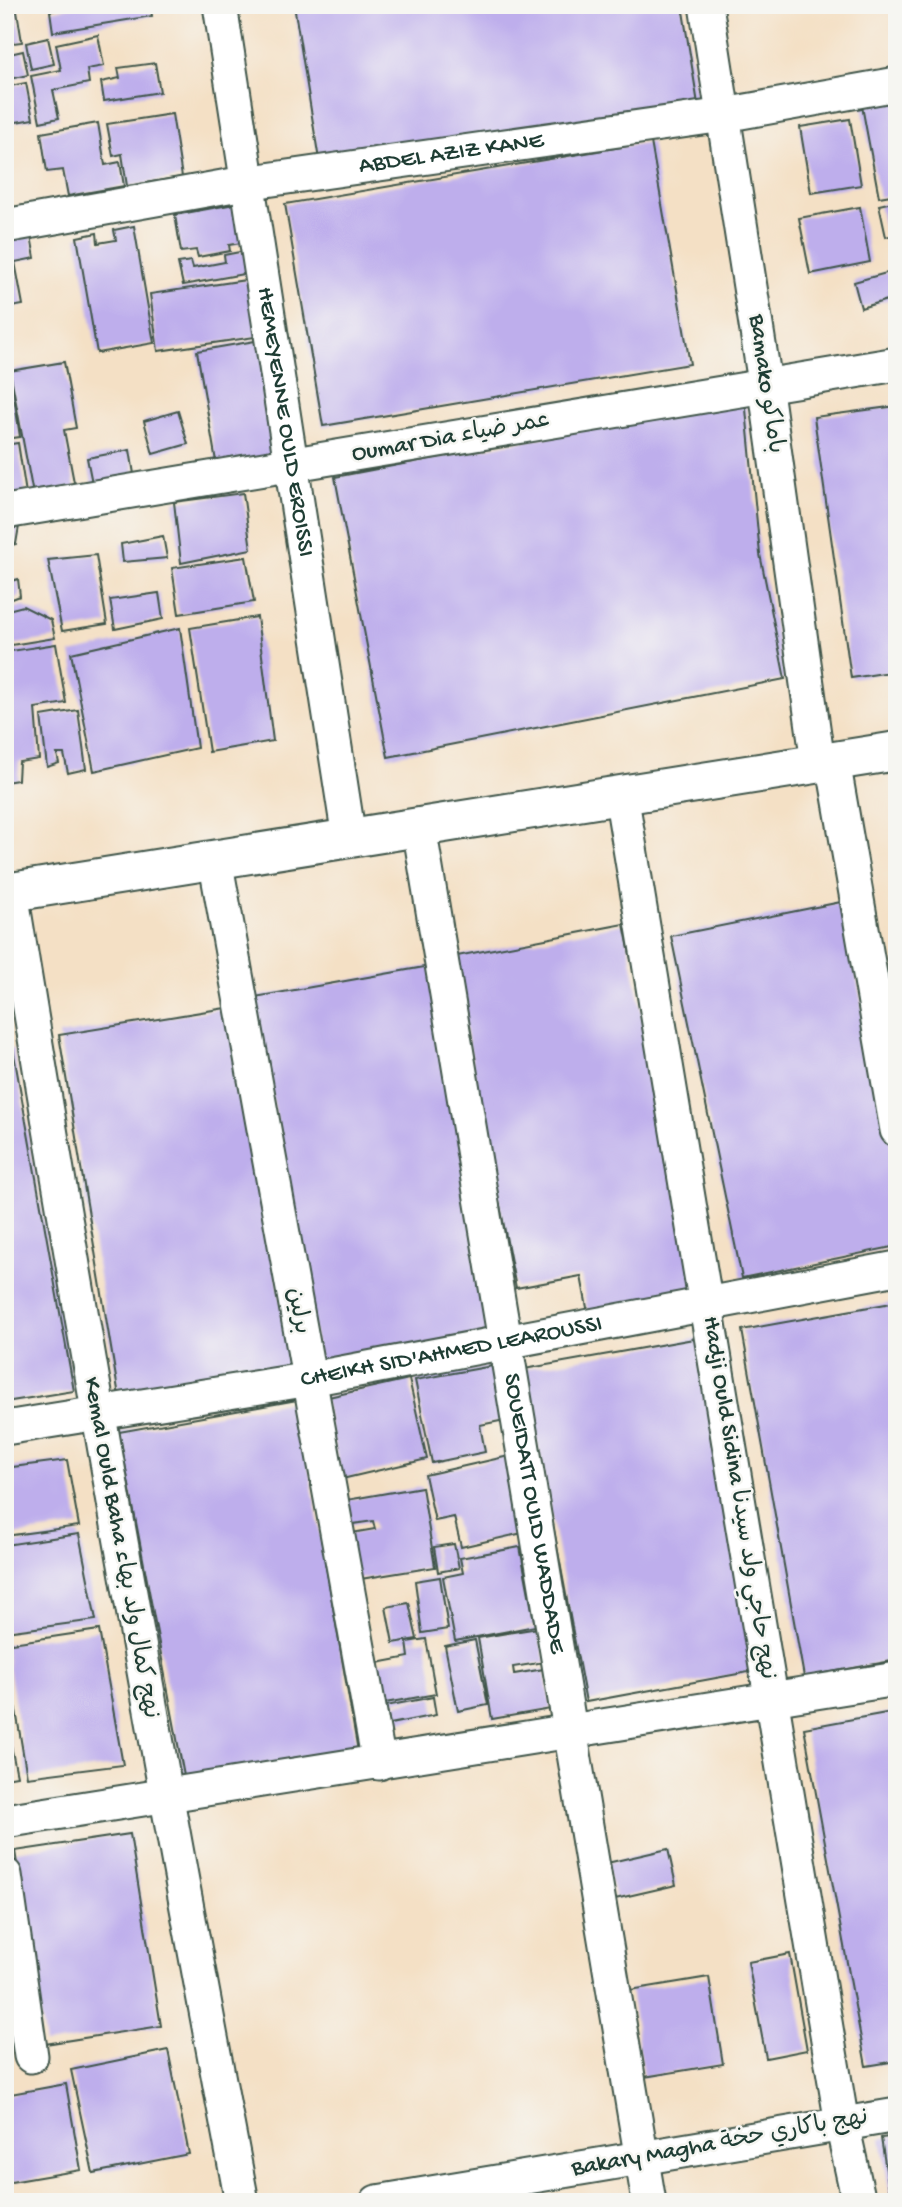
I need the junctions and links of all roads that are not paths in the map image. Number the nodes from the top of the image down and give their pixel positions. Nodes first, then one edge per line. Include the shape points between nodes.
1 (220, 5) edge
2 (706, 5) edge
3 (897, 84) edge
4 (724, 115) junction
5 (245, 183) junction
6 (5, 226) edge
7 (897, 363) edge
8 (765, 383) junction
9 (290, 466) junction
10 (5, 512) edge
11 (897, 751) edge
12 (826, 762) junction
13 (621, 794) junction
14 (419, 827) junction
15 (349, 838) junction
16 (215, 859) junction
17 (8, 892) edge
18 (897, 1130) edge
19 (897, 1268) edge
20 (706, 1304) junction
21 (505, 1342) junction
22 (310, 1379) junction
23 (97, 1412) junction
24 (5, 1428) edge
25 (897, 1679) edge
26 (772, 1701) junction
27 (570, 1732) junction
28 (379, 1763) junction
29 (164, 1794) junction
30 (5, 1821) edge
31 (5, 1875) edge
32 (31, 2056) dead end
33 (897, 2115) edge
34 (842, 2124) junction
35 (642, 2158) junction
36 (242, 2202) edge
37 (377, 2202) edge
38 (649, 2202) edge
39 (859, 2202) edge

1 - 5 street, HEMEYENNE OULD EROISSI
2 - 4 street, Bamako باماكو
3 - 4 street, ABDEL AZIZ KANE
4 - 5 street, ABDEL AZIZ KANE
4 - 8 street, Bamako باماكو
5 - 6 street, ABDEL AZIZ KANE
5 - 9 street, HEMEYENNE OULD EROISSI
7 - 8 street, Oumar Dia عمر ضياء
8 - 9 street, Oumar Dia عمر ضياء
8 - 12 street, Bamako باماكو
9 - 10 street, Oumar Dia عمر ضياء
9 - 15 street, HEMEYENNE OULD EROISSI
11 - 12 street
12 - 13 street
12 - 18 street, Bamako باماكو
13 - 14 street
13 - 20 street, Hadji Ould Sidina نهج حاجي ولد سيدنا
14 - 15 street
14 - 21 street, SOUEIDATT OULD WADDADE
15 - 16 street
16 - 17 street
16 - 22 street, برلين
17 - 23 street, Kemal Ould Baha نهج كمال ولد بهاء
19 - 20 street, CHEIKH SID'AHMED LEAROUSSI
20 - 21 street, CHEIKH SID'AHMED LEAROUSSI
20 - 26 street, Hadji Ould Sidina نهج حاجي ولد سيدنا
21 - 22 street, CHEIKH SID'AHMED LEAROUSSI
21 - 27 street, SOUEIDATT OULD WADDADE
22 - 23 street, CHEIKH SID'AHMED LEAROUSSI
22 - 28 street, برلين
23 - 24 street, CHEIKH SID'AHMED LEAROUSSI
23 - 29 street, Kemal Ould Baha نهج كمال ولد بهاء
25 - 26 street
26 - 27 street
26 - 34 street, Hadji Ould Sidina نهج حاجي ولد سيدنا
27 - 28 street
27 - 35 street, SOUEIDATT OULD WADDADE
28 - 29 street
29 - 30 street
29 - 36 street, Kemal Ould Baha نهج كمال ولد بهاء
31 - 32 street
33 - 34 street, Bakary Magha نهج باكاري حخة
34 - 35 street, Bakary Magha نهج باكاري حخة
34 - 39 street, Hadji Ould Sidina نهج حاجي ولد سيدنا
35 - 37 street, Bakary Magha نهج باكاري حخة
35 - 38 street, SOUEIDATT OULD WADDADE

